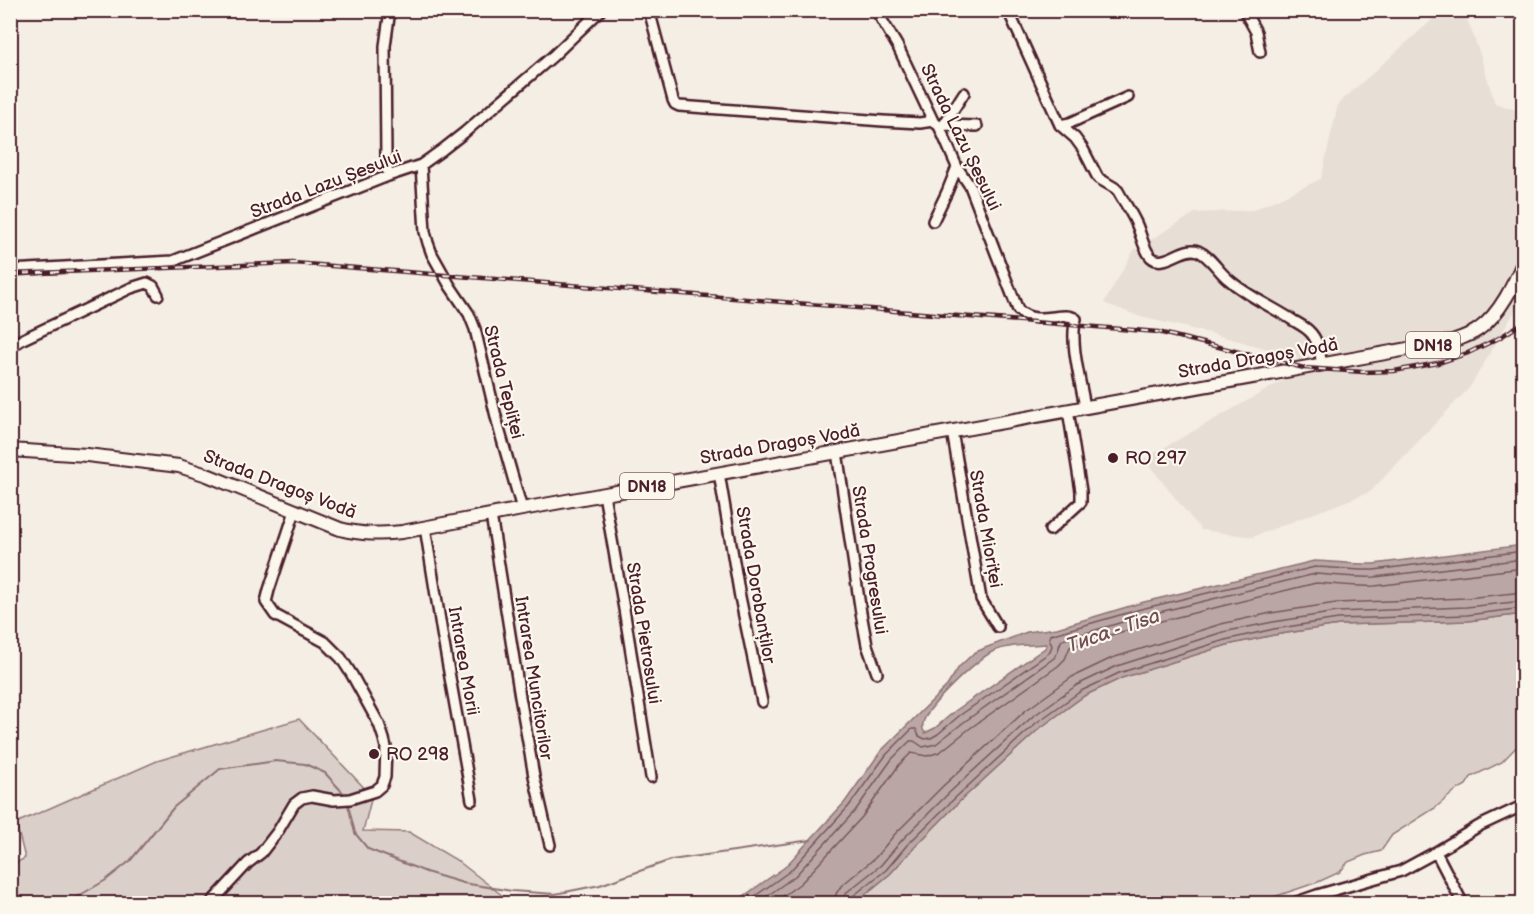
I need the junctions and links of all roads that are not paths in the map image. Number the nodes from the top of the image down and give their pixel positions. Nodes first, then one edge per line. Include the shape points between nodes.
1 (390, 10) edge
2 (601, 10) edge
3 (649, 10) edge
4 (876, 10) edge
5 (1008, 10) edge
6 (1244, 10) edge
7 (1260, 52) dead end
8 (964, 93) dead end
9 (1128, 97) dead end
10 (933, 121) junction
11 (1060, 125) junction
12 (977, 126) dead end
13 (942, 127) junction
14 (421, 165) junction
15 (957, 167) junction
16 (388, 176) junction
17 (933, 221) dead end
18 (1524, 261) edge
19 (10, 270) edge
20 (158, 295) dead end
21 (10, 347) edge
22 (1322, 365) junction
23 (1085, 407) junction
24 (1068, 410) junction
25 (952, 431) junction
26 (10, 450) edge
27 (837, 452) junction
28 (719, 473) junction
29 (604, 494) junction
30 (522, 508) junction
31 (295, 511) junction
32 (491, 515) junction
33 (424, 527) junction
34 (1050, 530) dead end
35 (998, 627) dead end
36 (877, 673) dead end
37 (762, 702) dead end
38 (651, 777) dead end
39 (472, 800) dead end
40 (1524, 805) edge
41 (550, 845) dead end
42 (1436, 852) junction
43 (1460, 902) edge
44 (210, 903) edge
45 (1291, 903) edge

1 - 16 street via 385,46
2 - 14 street, Strada Lazu Șesului via 518,87
3 - 10 street via 673,100 679,106
4 - 10 street, Strada Lazu Șesului
5 - 11 street
6 - 7 street via 1256,32
8 - 13 street
9 - 11 street
10 - 13 street, Strada Lazu Șesului
11 - 22 street via 1083,149 1098,178 1118,191 1151,258 1164,260 1196,250 1205,255 1241,290 1309,331 1315,338
12 - 13 street
13 - 15 street, Strada Lazu Șesului
14 - 16 street, Strada Lazu Șesului
14 - 30 street, Strada Tepliței via 424,232 432,254 476,329
15 - 17 street
15 - 23 street, Strada Lazu Șesului via 976,201 1018,310 1030,318 1076,319 1074,342
16 - 19 street, Strada Lazu Șesului via 173,261
18 - 22 main road, Strada Dragoș Vodă / DN18 via 1501,305 1476,331 1452,341
20 - 21 street via 147,283 131,288
22 - 23 main road, Strada Dragoș Vodă / DN18
23 - 24 main road, Strada Dragoș Vodă / DN18
24 - 25 main road, Strada Dragoș Vodă / DN18
24 - 34 street via 1081,502
25 - 27 main road, Strada Dragoș Vodă / DN18
25 - 35 street, Strada Mioriței via 981,599
26 - 31 main road, Strada Dragoș Vodă / DN18 via 179,466
27 - 28 main road, Strada Dragoș Vodă / DN18
27 - 36 street, Strada Progresului via 861,613
28 - 29 main road, Strada Dragoș Vodă / DN18
28 - 37 street, Strada Dorobanților
29 - 30 main road, Strada Dragoș Vodă / DN18
29 - 38 street, Strada Pietrosului
30 - 32 main road, Strada Dragoș Vodă / DN18
31 - 33 main road, Strada Dragoș Vodă / DN18 via 358,533 383,534
31 - 44 street via 266,598 268,606 275,615 325,642 341,658 379,724 386,747 385,777 375,791 346,800 302,798 261,853
32 - 33 main road, Strada Dragoș Vodă / DN18
32 - 41 street, Intrarea Muncitorilor via 534,776
33 - 39 street, Intrarea Morii
40 - 42 street
42 - 43 street
42 - 45 street via 1401,871

